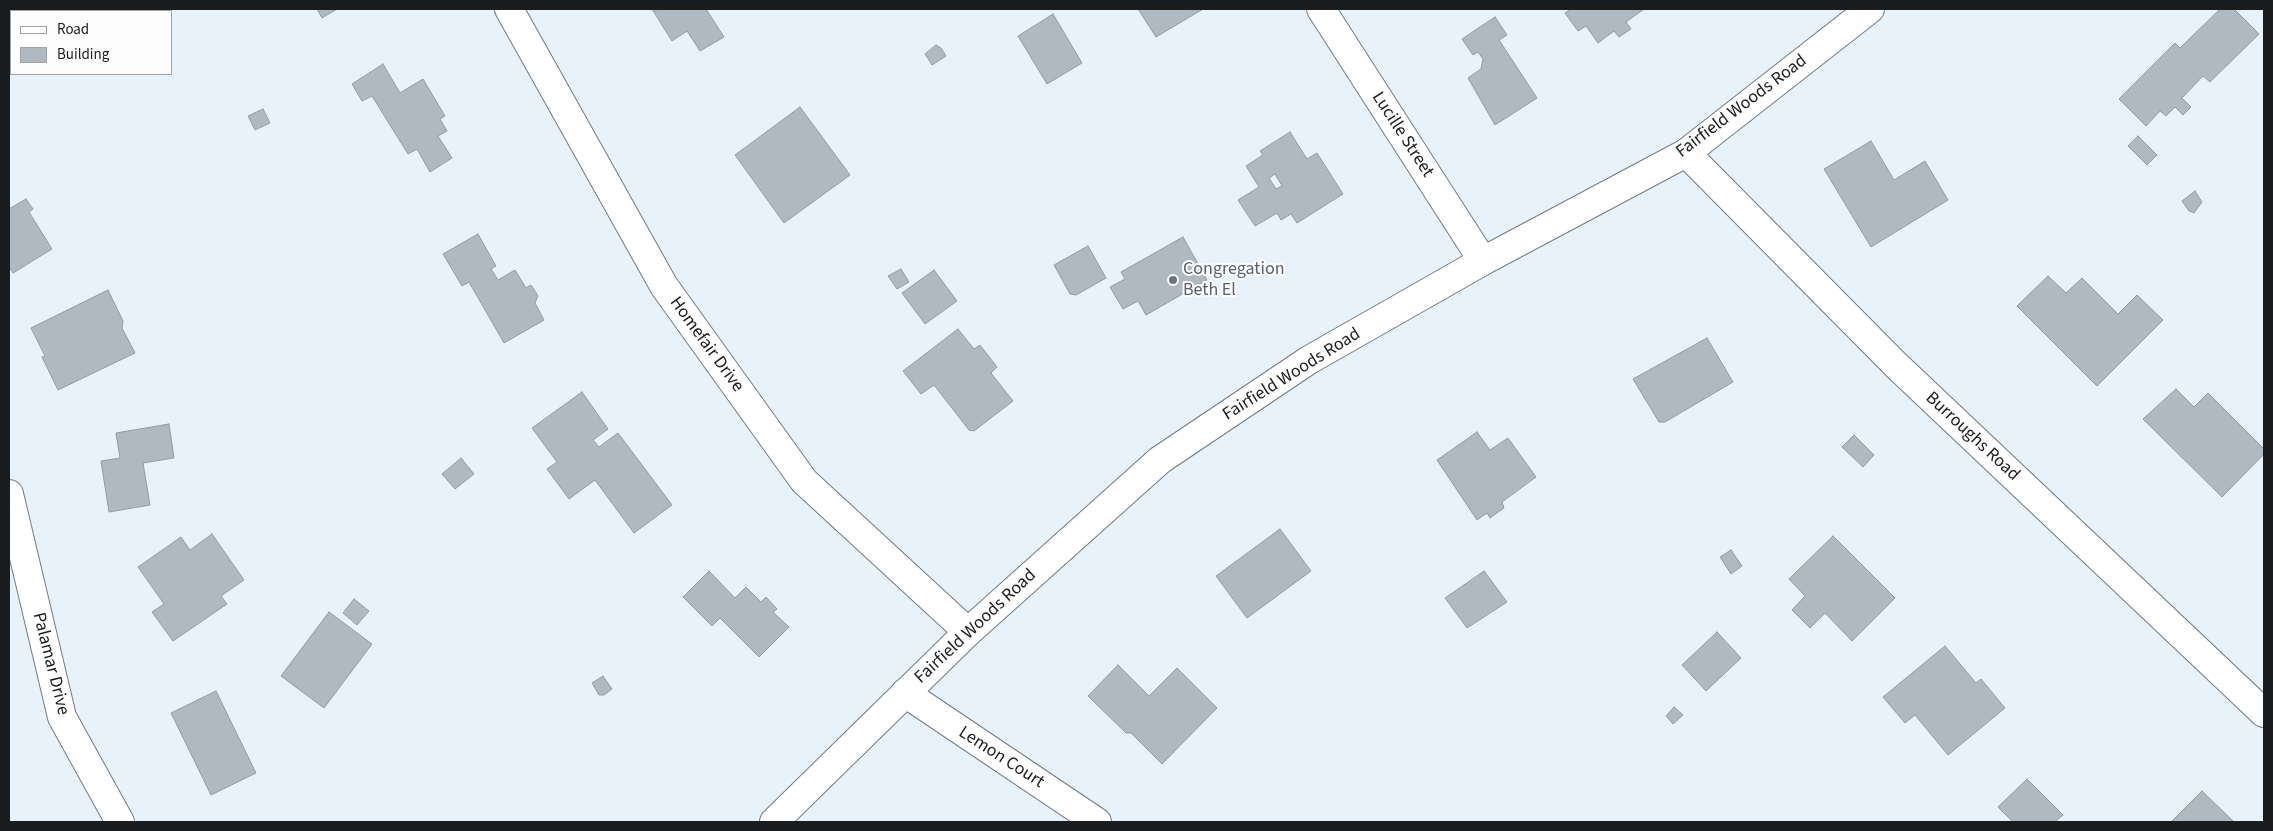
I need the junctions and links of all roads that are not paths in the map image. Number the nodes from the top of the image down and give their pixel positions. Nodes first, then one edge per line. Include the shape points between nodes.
1 (509, 9) edge
2 (1321, 9) edge
3 (1870, 9) edge
4 (1686, 153) junction
5 (1483, 261) junction
6 (9, 494) edge
7 (968, 632) junction
8 (905, 693) junction
9 (2264, 713) edge
10 (120, 822) edge
11 (774, 822) edge
12 (1097, 822) edge

1 - 7 street, Homefair Drive via 664,286 804,481
2 - 5 street, Lucille Street
3 - 4 street, Fairfield Woods Road
4 - 5 street, Fairfield Woods Road
4 - 9 street, Burroughs Road via 1896,365
5 - 7 street, Fairfield Woods Road via 1309,360 1160,460
6 - 10 street, Palamar Drive via 62,717
7 - 8 street, Fairfield Woods Road
8 - 11 street, Fairfield Woods Road
8 - 12 street, Lemon Court

